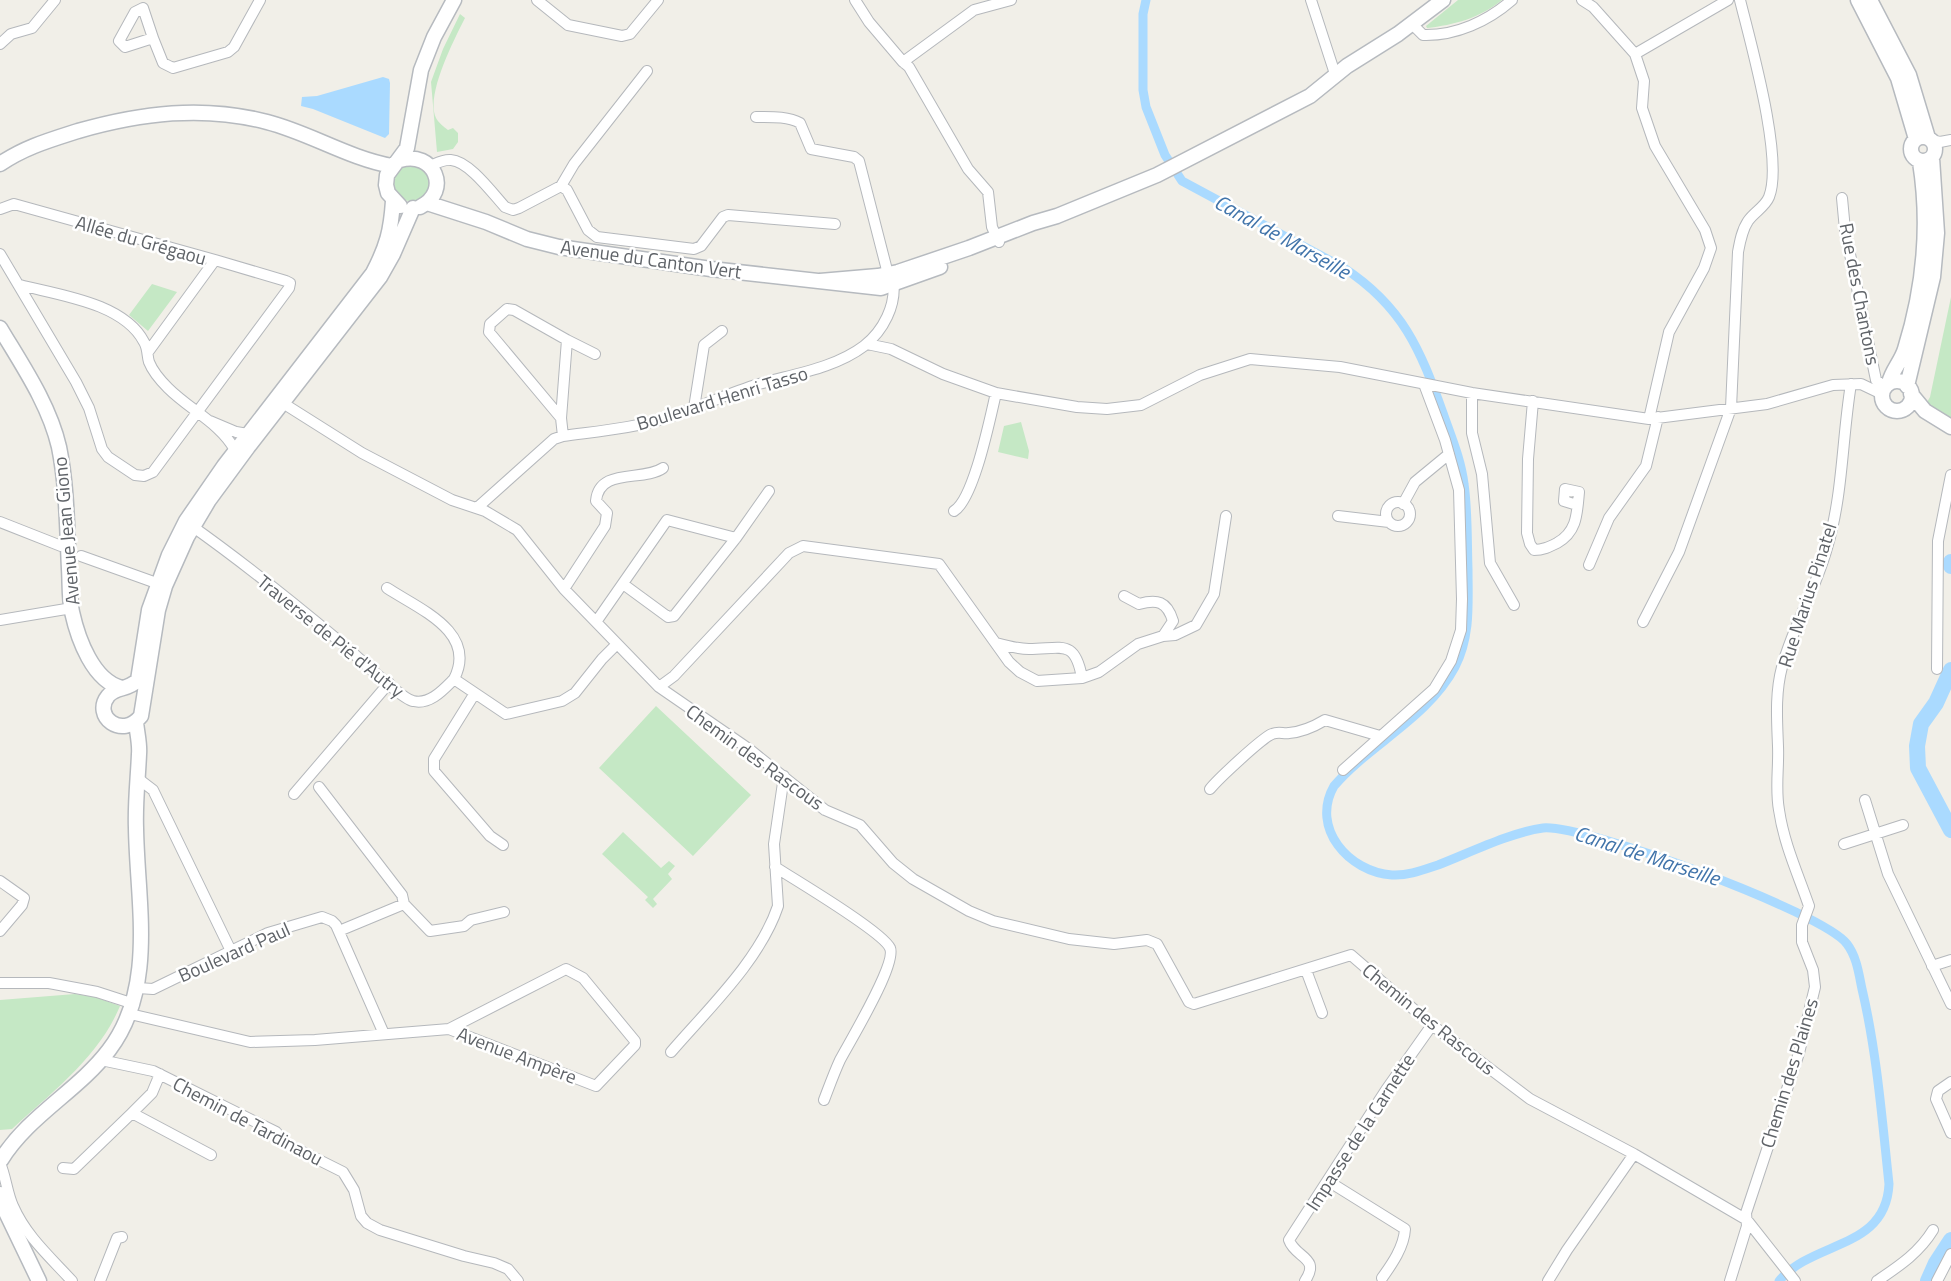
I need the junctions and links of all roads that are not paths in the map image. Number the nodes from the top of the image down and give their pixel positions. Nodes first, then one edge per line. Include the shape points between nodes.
1 (55, 0) edge
2 (260, 0) edge
3 (454, 0) edge
4 (461, 0) edge
5 (537, 0) edge
6 (658, 0) edge
7 (855, 0) edge
8 (1011, 0) edge
9 (1308, 0) edge
10 (1443, 0) edge
11 (1512, 0) edge
12 (1582, 0) edge
13 (1728, 0) edge
14 (1740, 0) edge
15 (1858, 0) edge
16 (1870, 0) edge
17 (145, 4) edge
18 (1412, 24) junction
19 (153, 38) junction
20 (0, 44) edge
21 (1635, 54) junction
22 (903, 62) junction
23 (647, 71) dead end
24 (1338, 76) junction
25 (756, 117) dead end
26 (1950, 140) edge
27 (1927, 148) junction
28 (346, 153) junction
29 (396, 163) junction
30 (426, 163) junction
31 (1, 169) edge
32 (386, 185) junction
33 (436, 185) junction
34 (561, 186) junction
35 (1842, 198) dead end
36 (393, 201) junction
37 (420, 206) junction
38 (0, 209) edge
39 (486, 222) junction
40 (835, 223) dead end
41 (998, 240) junction
42 (0, 254) edge
43 (215, 260) junction
44 (887, 279) junction
45 (20, 285) junction
46 (0, 328) edge
47 (722, 331) dead end
48 (568, 340) junction
49 (0, 343) edge
50 (867, 344) junction
51 (148, 352) junction
52 (596, 354) dead end
53 (1851, 384) junction
54 (1429, 385) junction
55 (1885, 388) junction
56 (1909, 390) junction
57 (996, 393) junction
58 (1472, 393) junction
59 (279, 400) junction
60 (1533, 401) junction
61 (694, 408) junction
62 (1731, 408) junction
63 (1904, 409) junction
64 (1925, 411) junction
65 (198, 412) junction
66 (561, 418) junction
67 (1653, 418) junction
68 (210, 421) junction
69 (1951, 426) edge
70 (564, 436) junction
71 (244, 444) junction
72 (1449, 454) junction
73 (663, 468) dead end
74 (1951, 475) edge
75 (769, 491) dead end
76 (1403, 503) junction
77 (1577, 505) dead end
78 (478, 508) junction
79 (954, 511) dead end
80 (1226, 516) dead end
81 (1338, 516) dead end
82 (0, 522) edge
83 (1389, 522) junction
84 (189, 524) junction
85 (736, 538) junction
86 (61, 546) junction
87 (81, 556) dead end
88 (1589, 565) dead end
89 (623, 584) junction
90 (162, 585) junction
91 (387, 587) dead end
92 (564, 589) junction
93 (1124, 596) dead end
94 (1514, 605) dead end
95 (66, 609) junction
96 (0, 620) edge
97 (596, 622) junction
98 (1643, 622) dead end
99 (1163, 636) junction
100 (996, 643) junction
101 (617, 644) junction
102 (1937, 669) dead end
103 (1082, 678) junction
104 (454, 679) junction
105 (389, 683) junction
106 (659, 687) junction
107 (124, 689) junction
108 (475, 694) junction
109 (106, 698) junction
110 (142, 702) junction
111 (136, 722) junction
112 (120, 727) junction
113 (1380, 736) junction
114 (1343, 770) dead end
115 (137, 772) junction
116 (784, 776) junction
117 (319, 787) dead end
118 (1210, 789) dead end
119 (294, 794) dead end
120 (1866, 800) dead end
121 (1903, 825) dead end
122 (1875, 834) junction
123 (1844, 844) dead end
124 (503, 845) dead end
125 (775, 867) junction
126 (0, 881) edge
127 (404, 904) junction
128 (504, 912) dead end
129 (1802, 925) joint
130 (0, 931) edge
131 (339, 931) junction
132 (231, 951) junction
133 (1951, 960) edge
134 (1932, 966) junction
135 (1306, 970) junction
136 (0, 983) edge
137 (138, 988) junction
138 (1951, 1004) edge
139 (132, 1009) junction
140 (1322, 1013) dead end
141 (1432, 1025) junction
142 (449, 1029) junction
143 (384, 1034) junction
144 (671, 1052) dead end
145 (101, 1059) junction
146 (160, 1074) junction
147 (1951, 1082) edge
148 (824, 1100) dead end
149 (132, 1113) junction
150 (26, 1128) junction
151 (1951, 1133) edge
152 (0, 1138) edge
153 (1634, 1154) junction
154 (211, 1155) dead end
155 (0, 1160) edge
156 (63, 1168) dead end
157 (1328, 1181) junction
158 (0, 1199) edge
159 (1747, 1220) junction
160 (1933, 1230) dead end
161 (122, 1237) dead end
162 (1951, 1254) edge
163 (1791, 1275) edge
164 (1382, 1278) dead end
165 (39, 1281) edge
166 (72, 1281) edge
167 (100, 1281) edge
168 (518, 1281) edge
169 (1305, 1281) edge
170 (1548, 1281) edge
171 (1730, 1281) edge
172 (1877, 1281) edge
173 (1937, 1281) edge

1 - 20 street via 32,29 11,34
2 - 19 street via 228,52 173,68 163,63
3 - 29 street via 421,71 407,148
4 - 30 street via 439,41 424,85 417,132
5 - 6 street via 568,25 622,36 630,34
7 - 22 street
8 - 22 street via 974,10
9 - 24 street
10 - 18 street, Avenue du Canton Vert
11 - 18 street via 1485,20 1451,32 1423,35
12 - 21 street
13 - 21 street
14 - 62 street via 1760,77 1772,179 1769,197 1742,231 1738,251
15 - 27 street
16 - 27 street via 1909,75
17 - 19 street
17 - 19 street via 118,41 125,47
18 - 24 street, Avenue du Canton Vert via 1356,68
21 - 67 street via 1644,81 1642,108 1655,146 1706,230 1711,248 1669,332
22 - 41 street via 968,169 988,192
23 - 34 street
24 - 41 street, Avenue du Canton Vert via 1306,98 1111,195
25 - 44 street, Boulevard Henri Tasso via 796,120 811,149 859,161
26 - 27 street
27 - 55 street via 1922,275 1905,350
27 - 56 street via 1937,233 1933,277
28 - 29 street
28 - 31 street via 268,122 204,112 147,114 32,146
28 - 32 street
29 - 30 street via 415,158
29 - 32 street
30 - 33 street
30 - 34 street via 454,160 466,166 513,210
32 - 36 street
33 - 37 street via 434,195
33 - 39 street, Avenue du Canton Vert via 447,199
34 - 40 street via 597,237 694,249 728,215
35 - 55 street, Rue des Chantons via 1876,380
36 - 37 street via 406,208
36 - 59 street via 391,232 373,273
37 - 39 street, Avenue du Canton Vert
37 - 59 street via 380,277
38 - 43 street, Allée du Grégaou via 14,204
39 - 44 street, Avenue du Canton Vert via 571,250 820,281
41 - 44 street, Avenue du Canton Vert
42 - 45 street
43 - 51 street, Allée du Grégaou
43 - 65 street via 290,283
44 - 50 street, Boulevard Henri Tasso via 886,311
45 - 51 street via 103,307 120,316 144,341
45 - 65 street via 85,399 108,457 135,475 153,472
46 - 107 street, Avenue Jean Giono via 40,396 58,445 76,625 103,679
47 - 61 street via 705,345
48 - 52 street
48 - 66 street
48 - 66 street via 507,309 488,331
49 - 86 street, Avenue Jean Giono via 42,419 51,447
50 - 57 street via 891,349
50 - 61 street, Boulevard Henri Tasso via 804,373
51 - 65 street via 156,374
53 - 55 street
53 - 62 street
53 - 129 street, Rue Marius Pinatel via 1828,547 1782,667 1776,722 1779,809 1790,859 1810,906
54 - 57 street via 1340,367 1250,359 1124,408 1077,407
54 - 58 street
54 - 72 street
55 - 56 street via 1899,381
55 - 63 street via 1884,403 1890,409
56 - 63 street via 1910,402
56 - 64 street
57 - 79 street via 980,459 962,507
58 - 60 street
58 - 94 street via 1472,433 1482,474 1490,563
59 - 71 street
59 - 78 street via 362,453 452,500
60 - 67 street
60 - 77 street via 1527,533 1534,550 1550,547 1570,534
61 - 70 street, Boulevard Henri Tasso via 638,426
62 - 67 street
62 - 98 street via 1679,552
63 - 64 street
64 - 69 street
65 - 68 street
66 - 70 street
67 - 88 street via 1646,466 1609,518
68 - 71 street via 230,441
68 - 71 street via 236,432
70 - 78 street, Boulevard Henri Tasso via 541,448
71 - 84 street
72 - 76 street via 1415,482
72 - 113 street via 1459,490 1461,630 1440,680
73 - 92 street via 615,478 601,488 596,501 607,513 605,526
74 - 102 street via 1938,541
75 - 85 street
76 - 83 street via 1389,506
76 - 83 street via 1408,509 1407,521 1396,526
78 - 92 street, Chemin des Rascous via 517,530
80 - 99 street via 1214,594 1196,625
81 - 83 street
82 - 86 street
84 - 90 street
84 - 105 street, Traverse de Pié d'Autry
85 - 89 street via 667,520
85 - 89 street via 674,616 668,617
86 - 95 street, Avenue Jean Giono
87 - 90 street
89 - 97 street
90 - 107 street via 149,610 141,672 138,680
90 - 110 street
91 - 104 street via 453,634 461,660
92 - 97 street, Chemin des Rascous
93 - 99 street via 1139,604 1149,601 1169,608 1172,621
95 - 96 street
95 - 109 street, Avenue Jean Giono via 74,639
97 - 101 street, Chemin des Rascous
99 - 103 street via 1138,644 1099,672
100 - 103 street via 1009,662 1037,681
100 - 103 street via 1017,648 1062,646 1079,661
100 - 106 street via 939,564 803,546 789,553
101 - 106 street, Chemin des Rascous
101 - 108 street via 575,693 562,701 506,714
104 - 105 street, Traverse de Pié d'Autry via 422,702 409,700
104 - 108 street
105 - 119 street
106 - 116 street, Chemin des Rascous
107 - 109 street
107 - 110 street via 136,693
108 - 124 street via 434,759 434,771
109 - 112 street via 106,716
110 - 111 street
111 - 112 street
111 - 115 street
112 - 115 street via 130,738
113 - 114 street
113 - 118 street via 1325,720 1291,734 1270,734
115 - 132 street via 153,790
115 - 137 street
116 - 125 street
116 - 135 street, Chemin des Rascous via 825,810 860,825 892,863 914,879 974,914 1069,939 1157,944 1194,1004
117 - 127 street via 402,895
120 - 122 street
121 - 122 street
122 - 123 street
122 - 134 street via 1888,874
125 - 144 street via 778,906 752,957
125 - 148 street via 845,912 890,948 884,978
126 - 130 street via 24,898
127 - 128 street via 430,931 464,926
127 - 131 street
129 - 159 street, Chemin des Plaines via 1815,987
131 - 132 street, Boulevard Paul via 332,920 322,917 268,933
131 - 143 street
132 - 137 street, Boulevard Paul via 152,989
133 - 134 street
134 - 138 street
135 - 140 street
135 - 141 street, Chemin des Rascous via 1351,955
136 - 139 street via 49,983 97,992
137 - 139 street
139 - 143 street via 250,1042
139 - 145 street
141 - 153 street, Chemin des Rascous via 1530,1099
141 - 157 street, Impasse de la Carnette
142 - 142 street, Avenue Ampère via 596,1086 635,1045 583,978 566,969
142 - 143 street
145 - 146 street, Chemin de Tardinaou
145 - 150 street
146 - 149 street via 152,1093
146 - 168 street, Chemin de Tardinaou via 276,1132 287,1144 343,1172 367,1223 494,1263 508,1269
147 - 151 street via 1938,1091 1936,1099
149 - 154 street
149 - 156 street via 74,1169
150 - 152 street
150 - 155 street
153 - 159 street, Chemin des Rascous
153 - 170 street
155 - 166 street via 11,1203 23,1227
157 - 164 street via 1405,1229 1394,1261
157 - 169 street, Impasse de la Carnette via 1289,1240 1310,1265
158 - 165 street
159 - 163 street
159 - 171 street, Chemin des Plaines
160 - 172 street via 1923,1247
161 - 167 street via 113,1245
162 - 173 street

